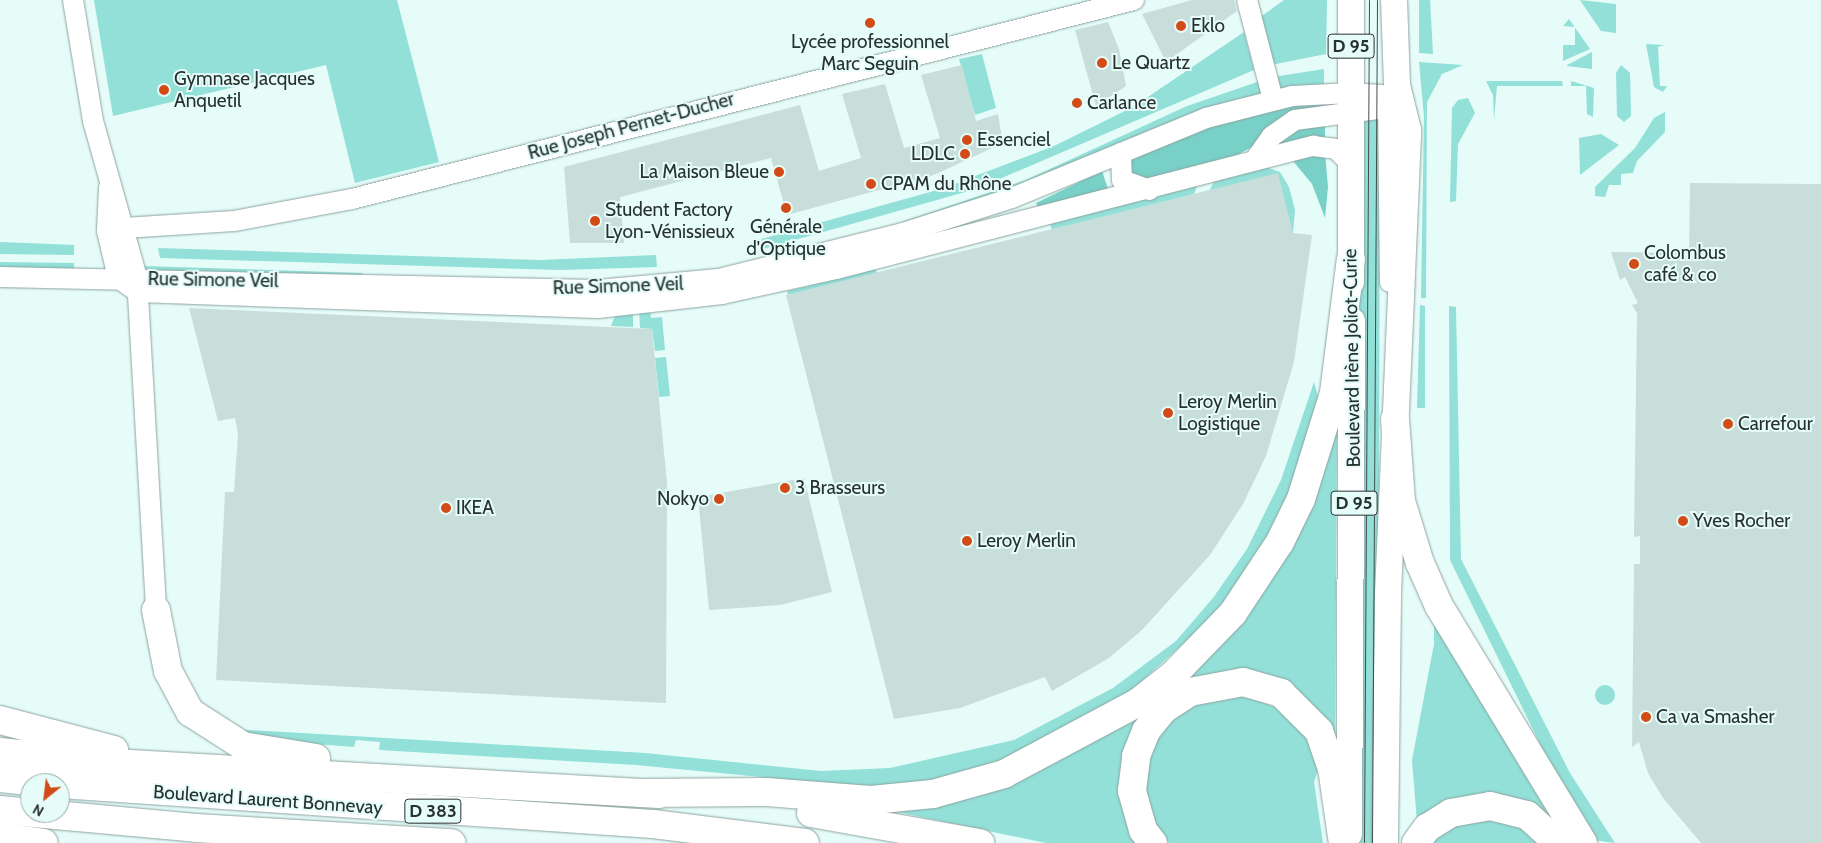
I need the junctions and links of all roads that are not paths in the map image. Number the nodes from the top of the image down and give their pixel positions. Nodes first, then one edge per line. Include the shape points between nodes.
1 (73, 0) edge
2 (1134, 0) edge
3 (1247, 0) edge
4 (1351, 0) edge
5 (1394, 0) edge
6 (1392, 94) junction
7 (1273, 100) junction
8 (1351, 103) junction
9 (1121, 153) junction
10 (1255, 160) junction
11 (1350, 163) junction
12 (1083, 171) junction
13 (109, 188) junction
14 (1149, 190) junction
15 (1016, 221) junction
16 (124, 228) junction
17 (1351, 259) junction
18 (0, 277) edge
19 (131, 283) junction
20 (172, 295) junction
21 (141, 330) junction
22 (1395, 419) junction
23 (156, 610) joint
24 (0, 720) edge
25 (0, 752) edge
26 (219, 768) junction
27 (0, 778) edge
28 (20, 780) edge
29 (460, 782) junction
30 (70, 785) edge
31 (640, 792) junction
32 (0, 810) edge
33 (0, 837) edge
34 (44, 843) edge
35 (452, 843) edge
36 (805, 843) edge
37 (980, 843) edge
38 (1153, 843) edge
39 (1343, 843) edge
40 (1349, 843) edge
41 (1385, 843) edge
42 (1416, 843) edge
43 (1558, 843) edge
44 (1582, 843) edge

1 - 13 street via 93,121
2 - 16 street, Rue Joseph Pernet-Ducher via 342,201 234,221
3 - 7 street
4 - 8 main road, Boulevard Irène Joliot-Curie / D 95
5 - 6 main road, Boulevard Irène Joliot-Curie / D 95
6 - 8 street
6 - 22 main road, Boulevard Irène Joliot-Curie / D 95 via 1408,130 1405,261 1396,354
7 - 8 street, Rue Simone Veil
7 - 9 street, Rue Simone Veil via 1206,118
8 - 10 street via 1295,120 1272,136
8 - 11 main road, Boulevard Irène Joliot-Curie / D 95
9 - 12 street, Rue Simone Veil
9 - 14 street via 1122,180
10 - 11 street, Rue Simone Veil via 1324,145 1343,154
10 - 14 street, Rue Simone Veil
11 - 17 main road, Boulevard Irène Joliot-Curie / D 95
12 - 15 street, Rue Simone Veil via 1019,206
12 - 19 street, Rue Simone Veil via 894,235 761,271 669,286 598,290
13 - 16 street
13 - 19 street via 107,231
14 - 15 street, Rue Simone Veil
15 - 20 street, Rue Simone Veil via 836,269 722,294 641,305 568,308
16 - 19 street
17 - 31 highway via 1334,393 1301,499 1280,542 1233,613 1173,675 1137,703 1004,774 933,794 871,800 766,792
17 - 40 main road, Boulevard Irène Joliot-Curie / D 95 via 1354,453
18 - 19 street, Rue Simone Veil
19 - 20 street, Rue Simone Veil
19 - 21 street
20 - 21 street via 154,308
21 - 23 street
22 - 41 main road, Boulevard Irène Joliot-Curie / D 95
22 - 44 highway via 1401,501 1420,563 1439,606
23 - 29 highway via 176,691 190,712 219,734 257,749
24 - 26 highway via 114,750
25 - 26 highway
26 - 29 highway
27 - 28 highway
29 - 31 highway
30 - 36 highway, Boulevard Laurent Bonnevay / D 383 via 653,824
31 - 37 highway via 821,814
32 - 35 highway, Boulevard Laurent Bonnevay / D 383 via 196,828
33 - 34 highway
38 - 39 highway via 1135,809 1132,791 1136,756 1146,731 1164,709 1190,692 1243,682 1281,693 1319,732 1332,768
42 - 43 highway via 1426,828 1451,813 1490,806 1527,815

